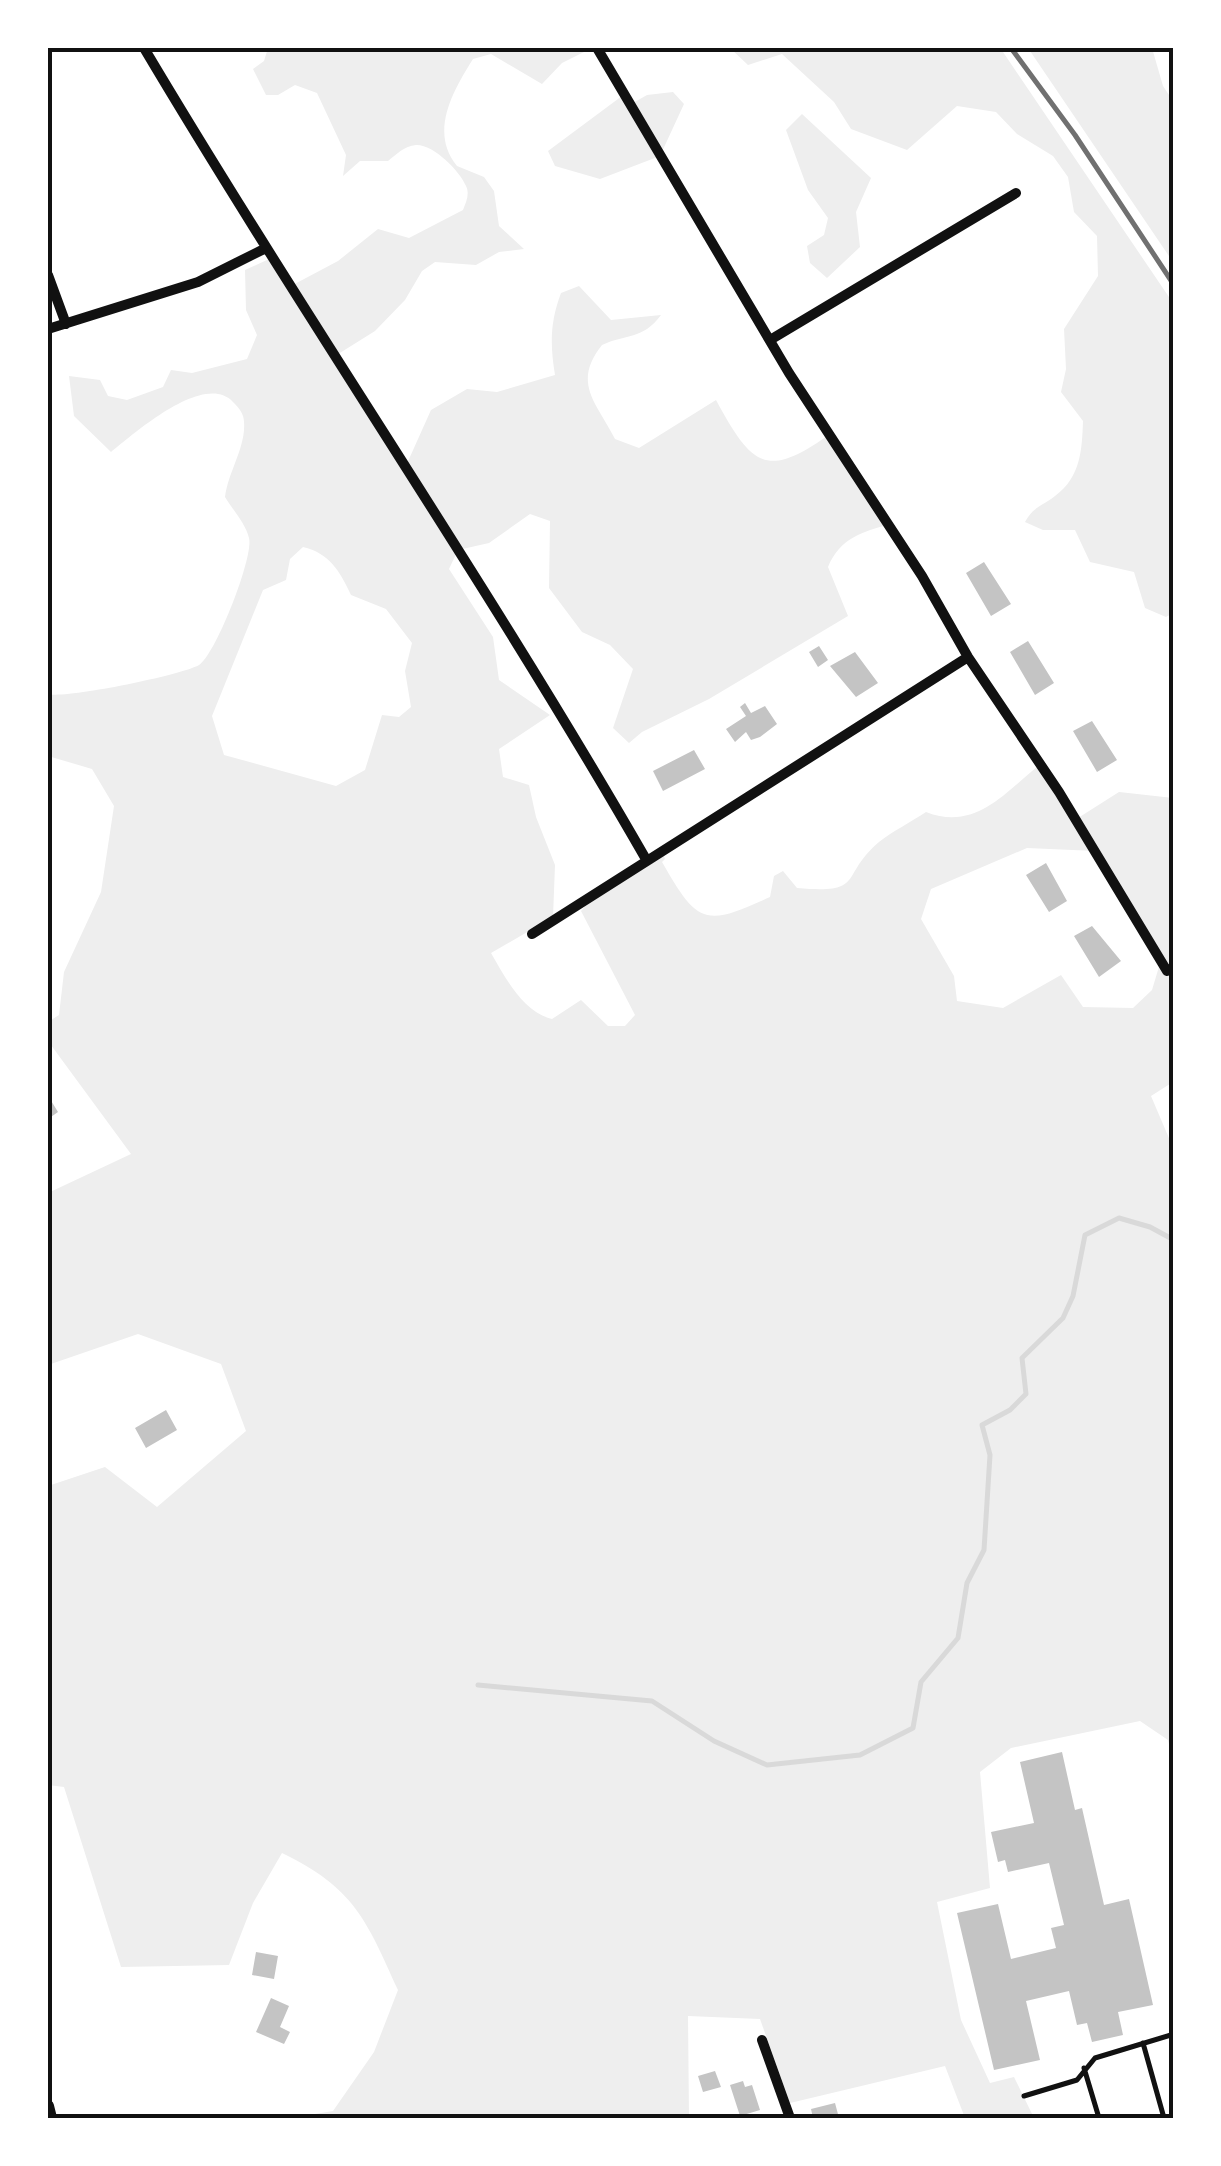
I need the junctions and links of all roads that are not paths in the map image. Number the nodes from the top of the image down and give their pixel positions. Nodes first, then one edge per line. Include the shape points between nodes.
1 (144, 48) edge
2 (597, 48) edge
3 (1016, 193) dead end
4 (264, 250) junction
5 (48, 275) edge
6 (66, 324) junction
7 (48, 330) edge
8 (770, 340) junction
9 (968, 657) junction
10 (647, 861) junction
11 (532, 934) dead end
12 (1170, 969) edge
13 (1174, 2034) edge
14 (762, 2040) dead end
15 (1143, 2043) junction
16 (1084, 2068) junction
17 (1024, 2096) dead end
18 (48, 2106) edge
19 (51, 2118) edge
20 (790, 2118) edge
21 (1099, 2118) edge
22 (1164, 2118) edge

1 - 4 street
2 - 8 street
3 - 8 street
4 - 6 street via 198,282
4 - 10 street via 489,593
5 - 6 street
6 - 7 street
8 - 9 street
9 - 10 street
9 - 12 street
10 - 11 street
13 - 15 lane
14 - 20 street
15 - 16 lane
15 - 22 lane
16 - 17 lane via 1076,2080
16 - 21 lane
18 - 19 street

